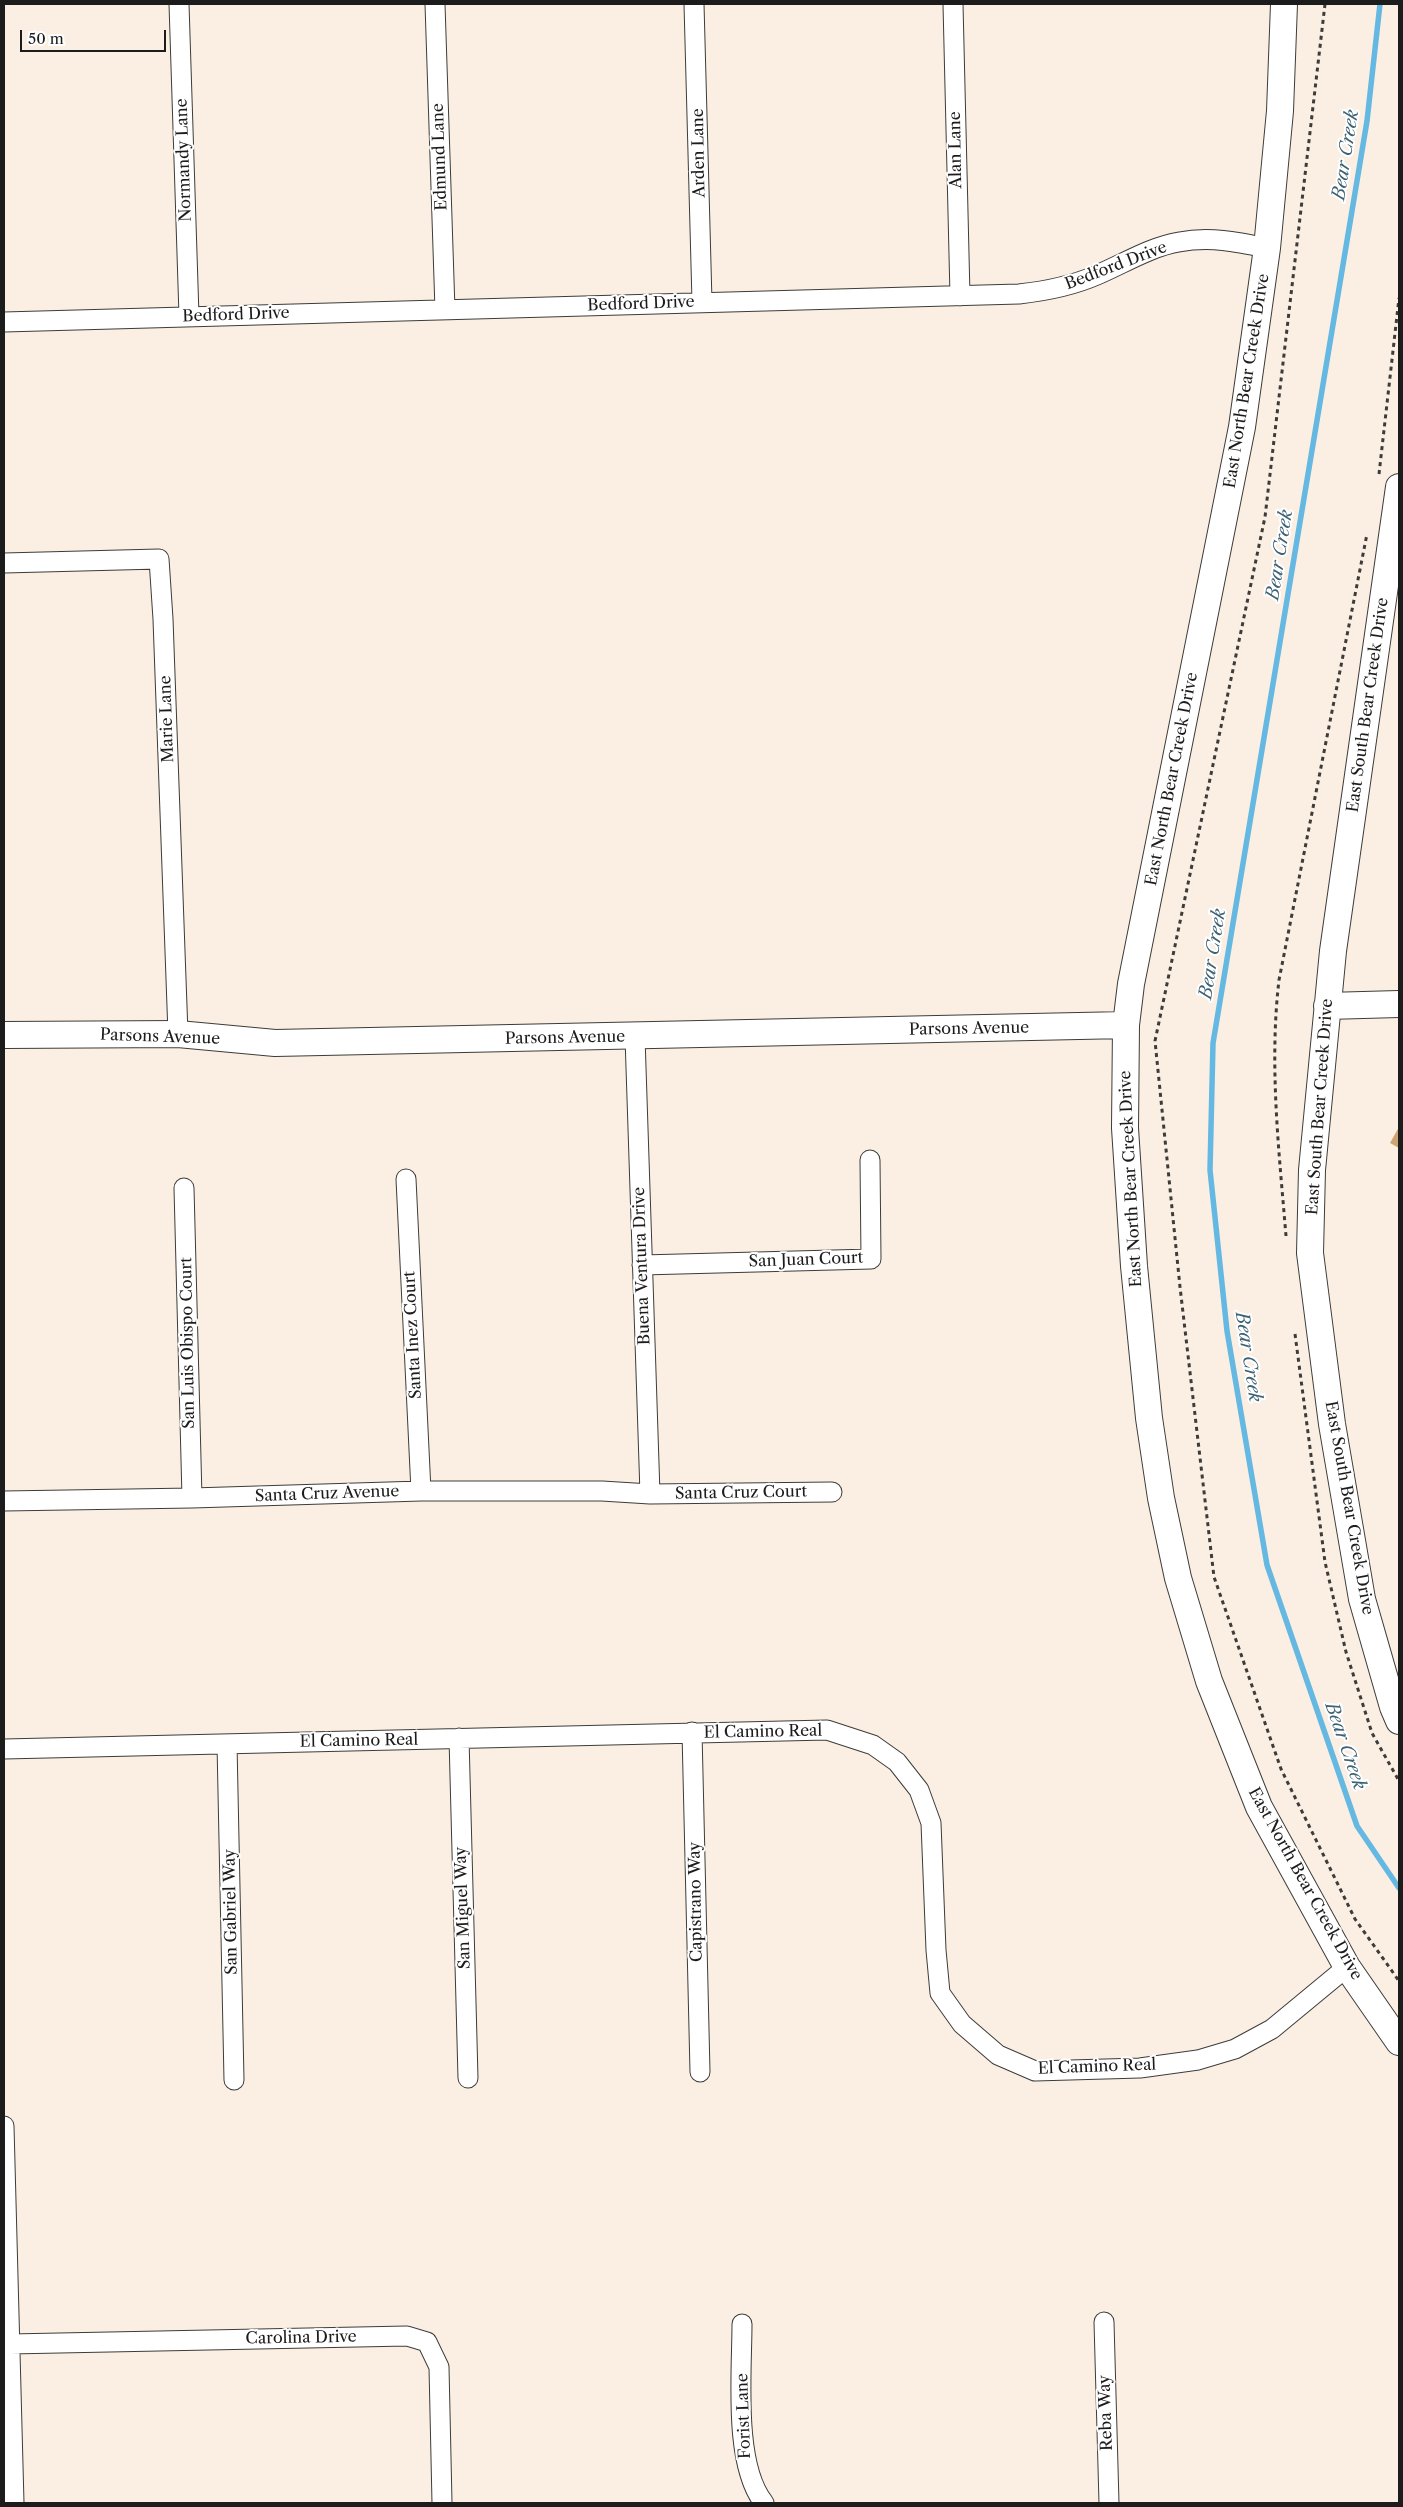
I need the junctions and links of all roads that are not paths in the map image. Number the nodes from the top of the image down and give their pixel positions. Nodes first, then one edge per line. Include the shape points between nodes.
1 (179, 4) edge
2 (435, 4) edge
3 (694, 4) edge
4 (953, 4) edge
5 (1284, 4) edge
6 (1267, 248) junction
7 (960, 296) junction
8 (702, 302) junction
9 (445, 310) junction
10 (190, 316) junction
11 (4, 322) edge
12 (1399, 487) edge
13 (1394, 556) edge
14 (4, 562) edge
15 (1399, 1004) edge
16 (1327, 1006) junction
17 (1126, 1025) junction
18 (178, 1034) junction
19 (4, 1035) edge
20 (635, 1037) junction
21 (870, 1160) dead end
22 (406, 1180) dead end
23 (184, 1188) dead end
24 (642, 1265) junction
25 (421, 1491) junction
26 (832, 1492) dead end
27 (650, 1494) junction
28 (192, 1498) junction
29 (4, 1501) edge
30 (1399, 1721) edge
31 (692, 1732) junction
32 (458, 1738) junction
33 (227, 1744) junction
34 (4, 1749) edge
35 (1347, 1967) junction
36 (1399, 2042) edge
37 (700, 2072) dead end
38 (468, 2078) dead end
39 (234, 2080) dead end
40 (4, 2126) edge
41 (1104, 2322) dead end
42 (742, 2324) dead end
43 (10, 2344) junction
44 (14, 2503) edge
45 (442, 2503) edge
46 (764, 2503) edge
47 (1109, 2503) edge

1 - 10 street, Normandy Lane
2 - 9 street, Edmund Lane
3 - 8 street, Arden Lane
4 - 7 street, Alan Lane
5 - 6 street, East North Bear Creek Drive via 1280,111
6 - 7 street, Bedford Drive via 1228,240 1179,242 1151,250 1055,290
6 - 17 street, East North Bear Creek Drive via 1242,427 1133,974
7 - 8 street, Bedford Drive
8 - 9 street, Bedford Drive
9 - 10 street, Bedford Drive
10 - 11 street, Bedford Drive
12 - 13 street, East South Bear Creek Drive
13 - 16 street, East South Bear Creek Drive
14 - 18 street, Marie Lane via 158,559
15 - 16 street
16 - 30 street, East South Bear Creek Drive via 1312,1170 1310,1253 1332,1424 1362,1599
17 - 20 street, Parsons Avenue
17 - 35 street, East North Bear Creek Drive via 1125,1128 1136,1285 1149,1418 1178,1578 1208,1681 1259,1807
18 - 19 street, Parsons Avenue
18 - 20 street, Parsons Avenue via 275,1043
20 - 24 street, Buena Ventura Drive
21 - 24 street, San Juan Court via 871,1259
22 - 25 street, Santa Inez Court
23 - 28 street, San Luis Obispo Court
24 - 27 street, Buena Ventura Drive
25 - 27 street, Santa Cruz Avenue via 557,1490
25 - 28 street, Santa Cruz Avenue
26 - 27 street, Santa Cruz Court
28 - 29 street, Santa Cruz Avenue
31 - 32 street, El Camino Real
31 - 35 street, El Camino Real via 827,1730 874,1744 897,1762 919,1790 931,1823 940,1993 962,2024 998,2055 1035,2071 1140,2068 1198,2060 1235,2049 1272,2029
31 - 37 street, Capistrano Way
32 - 33 street, El Camino Real
32 - 38 street, San Miguel Way
33 - 34 street, El Camino Real
33 - 39 street, San Gabriel Way
35 - 36 street, East North Bear Creek Drive
40 - 43 street
41 - 47 street, Reba Way
42 - 46 street, Forist Lane via 743,2446 747,2472
43 - 44 street
43 - 45 street, Carolina Drive via 407,2336 426,2342 440,2367

